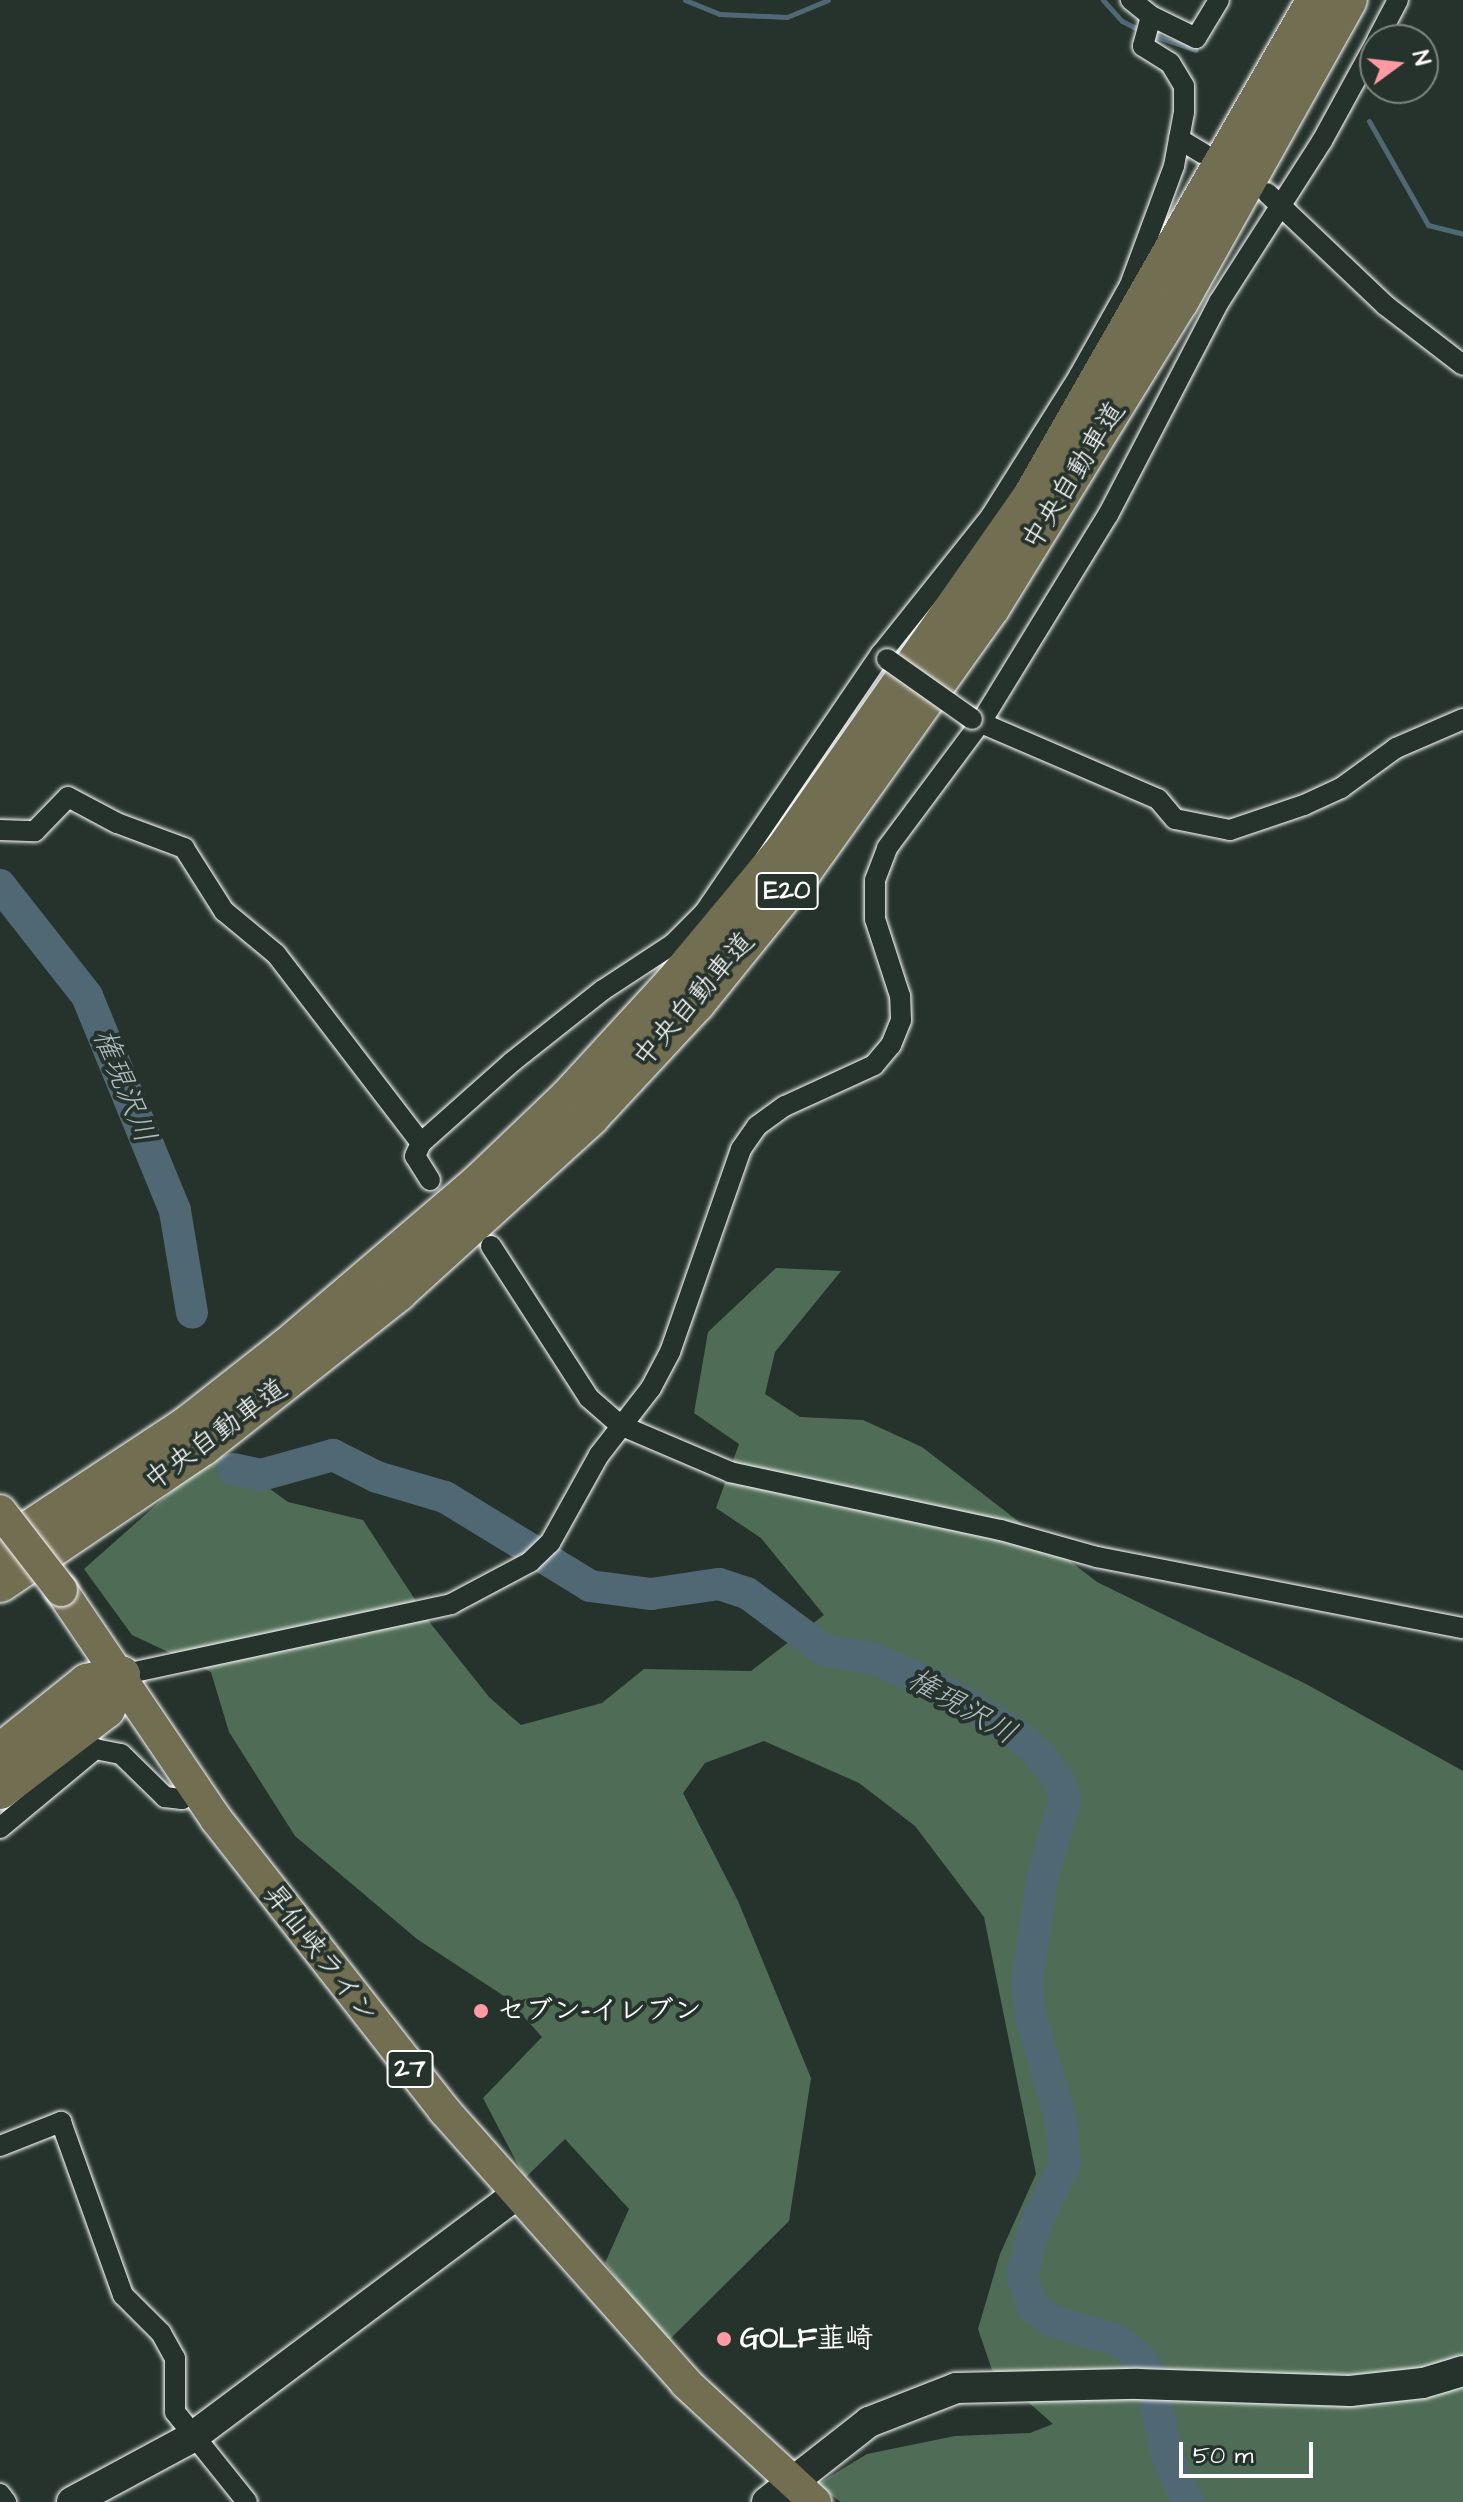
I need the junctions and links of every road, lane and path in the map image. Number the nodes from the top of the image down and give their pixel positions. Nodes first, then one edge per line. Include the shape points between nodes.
1 (1131, 0) edge
2 (1219, 0) edge
3 (1316, 0) edge
4 (1348, 0) edge
5 (1398, 0) edge
6 (1151, 16) junction
7 (1385, 24) edge
8 (1359, 73) edge
9 (1179, 139) junction
10 (1204, 154) dead end
11 (1272, 199) junction
12 (1463, 365) edge
13 (884, 657) junction
14 (1463, 719) edge
15 (977, 721) junction
16 (0, 830) edge
17 (421, 1143) junction
18 (430, 1180) dead end
19 (491, 1246) dead end
20 (620, 1425) junction
21 (0, 1511) edge
22 (94, 1523) junction
23 (0, 1549) edge
24 (0, 1583) edge
25 (0, 1596) edge
26 (1463, 1628) edge
27 (121, 1675) junction
28 (0, 1753) edge
29 (195, 1789) junction
30 (0, 1790) edge
31 (0, 1828) edge
32 (0, 2146) edge
33 (518, 2193) junction
34 (1463, 2371) edge
35 (191, 2438) junction
36 (0, 2494) edge
37 (791, 2496) edge
38 (6, 2502) edge
39 (72, 2502) edge
40 (247, 2502) edge

1 - 6 street
2 - 6 street via 1196,38
3 - 23 highway, 中央自動車道 / E20 via 1031,498 783,852 672,985 568,1098 490,1172 286,1348 188,1425
4 - 22 highway, 中央自動車道 / E20 via 1179,302 1007,582 896,746 706,991 590,1117 398,1292 278,1389
5 - 7 street
6 - 9 street via 1143,46 1170,63 1184,86
8 - 11 street via 1322,141
9 - 10 street
9 - 13 street via 1130,285 1079,376 991,516
11 - 12 street via 1385,305
11 - 15 street via 1108,515
13 - 15 street, bridge
13 - 17 street via 704,913 673,944 603,990 512,1062
14 - 15 street via 1396,748 1329,794 1252,827 1230,830 1175,819 1158,799
15 - 20 street via 894,837 875,880 875,919 900,996 901,1020 891,1045 874,1065 785,1106 757,1126 741,1149 670,1352 651,1388
16 - 17 street via 35,831 68,797 117,823 184,848 224,911 276,954
17 - 18 street via 415,1156
19 - 20 street via 573,1377
20 - 26 street via 730,1472 778,1486 1001,1530 1097,1557
20 - 27 street via 550,1543 530,1562 451,1604
21 - 27 main road, 昇仙峡ライン / 27, bridge
22 - 24 highway, 中央自動車道 / E20
22 - 25 highway
27 - 28 highway via 87,1683
27 - 29 main road, 昇仙峡ライン / 27
27 - 30 highway via 106,1709
29 - 31 street via 182,1799 165,1797 121,1754 95,1749
29 - 33 main road, 昇仙峡ライン / 27 via 353,1998
32 - 35 street via 61,2122 123,2295 161,2333 175,2358 175,2412
33 - 35 street
33 - 37 main road, 昇仙峡ライン / 27
34 - 37 street via 1423,2383 1350,2391 1138,2384 992,2384 945,2391 869,2422
35 - 39 street
35 - 40 street
36 - 38 street

